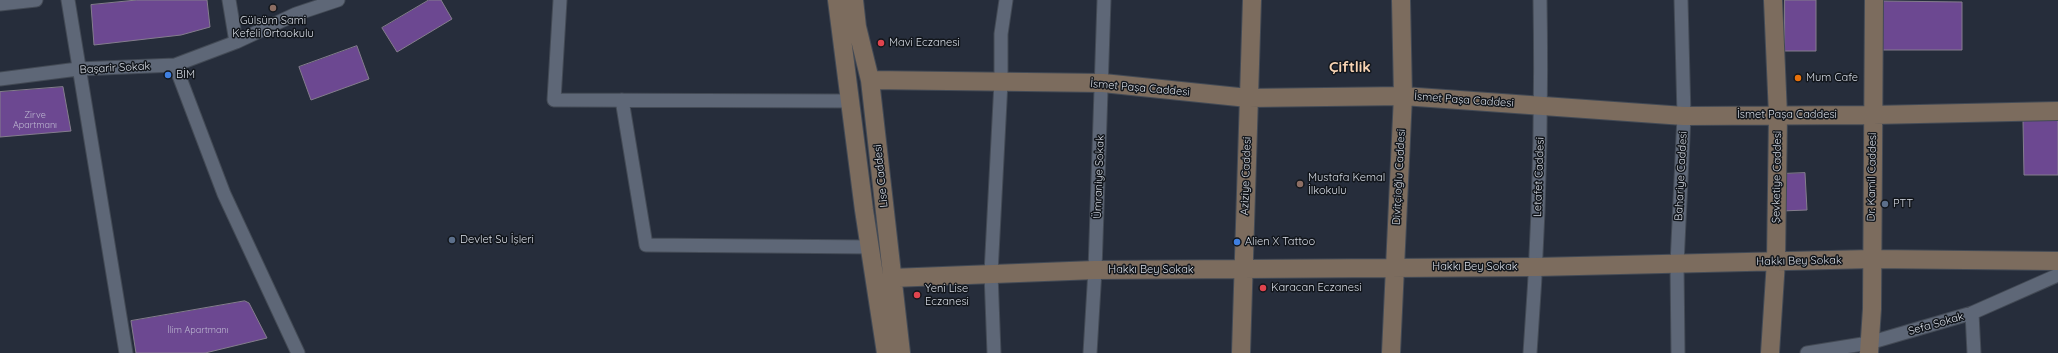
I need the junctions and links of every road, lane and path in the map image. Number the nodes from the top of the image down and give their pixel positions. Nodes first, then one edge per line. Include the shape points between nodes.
1 (36, 0) edge
2 (68, 0) edge
3 (229, 0) edge
4 (338, 0) edge
5 (560, 0) edge
6 (837, 0) edge
7 (854, 0) edge
8 (1006, 0) edge
9 (1104, 0) edge
10 (1252, 0) edge
11 (1401, 0) edge
12 (1540, 0) edge
13 (1681, 0) edge
14 (1773, 0) edge
15 (1874, 0) edge
16 (0, 4) edge
17 (236, 42) junction
18 (175, 65) junction
19 (78, 69) junction
20 (0, 79) edge
21 (870, 80) junction
22 (1001, 82) junction
23 (1103, 83) junction
24 (1403, 96) junction
25 (1248, 98) junction
26 (622, 100) junction
27 (851, 101) junction
28 (1542, 105) junction
29 (2058, 111) edge
30 (1778, 115) junction
31 (1873, 115) junction
32 (1684, 116) junction
33 (871, 247) junction
34 (1872, 259) junction
35 (1776, 261) junction
36 (2058, 261) edge
37 (1677, 264) junction
38 (1536, 267) junction
39 (1395, 268) junction
40 (1095, 270) junction
41 (1244, 270) junction
42 (991, 273) junction
43 (2058, 275) edge
44 (892, 278) junction
45 (1972, 313) junction
46 (1869, 348) edge
47 (126, 353) edge
48 (298, 353) edge
49 (886, 353) edge
50 (901, 353) edge
51 (994, 353) edge
52 (1090, 353) edge
53 (1241, 353) edge
54 (1391, 353) edge
55 (1530, 353) edge
56 (1678, 353) edge
57 (1770, 353) edge
58 (1807, 353) edge
59 (1974, 353) edge

1 - 16 street
2 - 19 street
3 - 17 street
4 - 17 street, Başarir Sokak via 296,14
5 - 26 street via 554,100
6 - 27 street, Lise Caddesi
7 - 21 street, Lise Caddesi via 857,27
8 - 22 street via 1001,34
9 - 23 street, Ümraniye Sokak
10 - 25 street, Aziziye Caddesi
11 - 24 street, Divitçioğlu Caddesi
12 - 28 street, Letafet Caddesi
13 - 32 street, Bahariye Caddesi
14 - 30 street, Şevketiye Caddesi
15 - 31 street, Dr. Kamil Caddesi
17 - 18 street, Başarir Sokak
18 - 19 street, Başarir Sokak
18 - 48 street via 224,194
19 - 20 street, Başarir Sokak
19 - 47 street
21 - 22 street, İsmet Paşa Caddesi
21 - 44 street, Lise Caddesi
22 - 23 street, İsmet Paşa Caddesi
22 - 42 street
23 - 25 street, İsmet Paşa Caddesi
23 - 40 street, Ümraniye Sokak
24 - 25 street, İsmet Paşa Caddesi
24 - 28 street, İsmet Paşa Caddesi
24 - 39 street, Divitçioğlu Caddesi
25 - 41 street, Aziziye Caddesi
26 - 27 street
26 - 33 street via 646,245
27 - 33 street, Lise Caddesi
28 - 32 street, İsmet Paşa Caddesi
28 - 38 street, Letafet Caddesi
29 - 31 street, İsmet Paşa Caddesi
30 - 31 street, İsmet Paşa Caddesi
30 - 32 street, İsmet Paşa Caddesi
30 - 35 street, Şevketiye Caddesi
31 - 34 street, Dr. Kamil Caddesi
32 - 37 street, Bahariye Caddesi
33 - 49 street, Lise Caddesi
34 - 35 street, Hakkı Bey Sokak
34 - 36 street, Hakkı Bey Sokak
34 - 46 street, Dr. Kamil Caddesi
35 - 37 street, Hakkı Bey Sokak
35 - 57 street, Şevketiye Caddesi
37 - 38 street, Hakkı Bey Sokak
37 - 56 street, Bahariye Caddesi
38 - 39 street, Hakkı Bey Sokak
38 - 55 street, Letafet Caddesi
39 - 41 street, Hakkı Bey Sokak
39 - 54 street, Divitçioğlu Caddesi
40 - 41 street, Hakkı Bey Sokak
40 - 42 street, Hakkı Bey Sokak
40 - 52 street, Ümraniye Sokak
41 - 53 street, Aziziye Caddesi
42 - 44 street, Hakkı Bey Sokak
42 - 51 street
43 - 45 street, Sefa Sokak
44 - 50 street, Lise Caddesi
45 - 46 street, Sefa Sokak
45 - 59 street
46 - 58 street, Sefa Sokak

